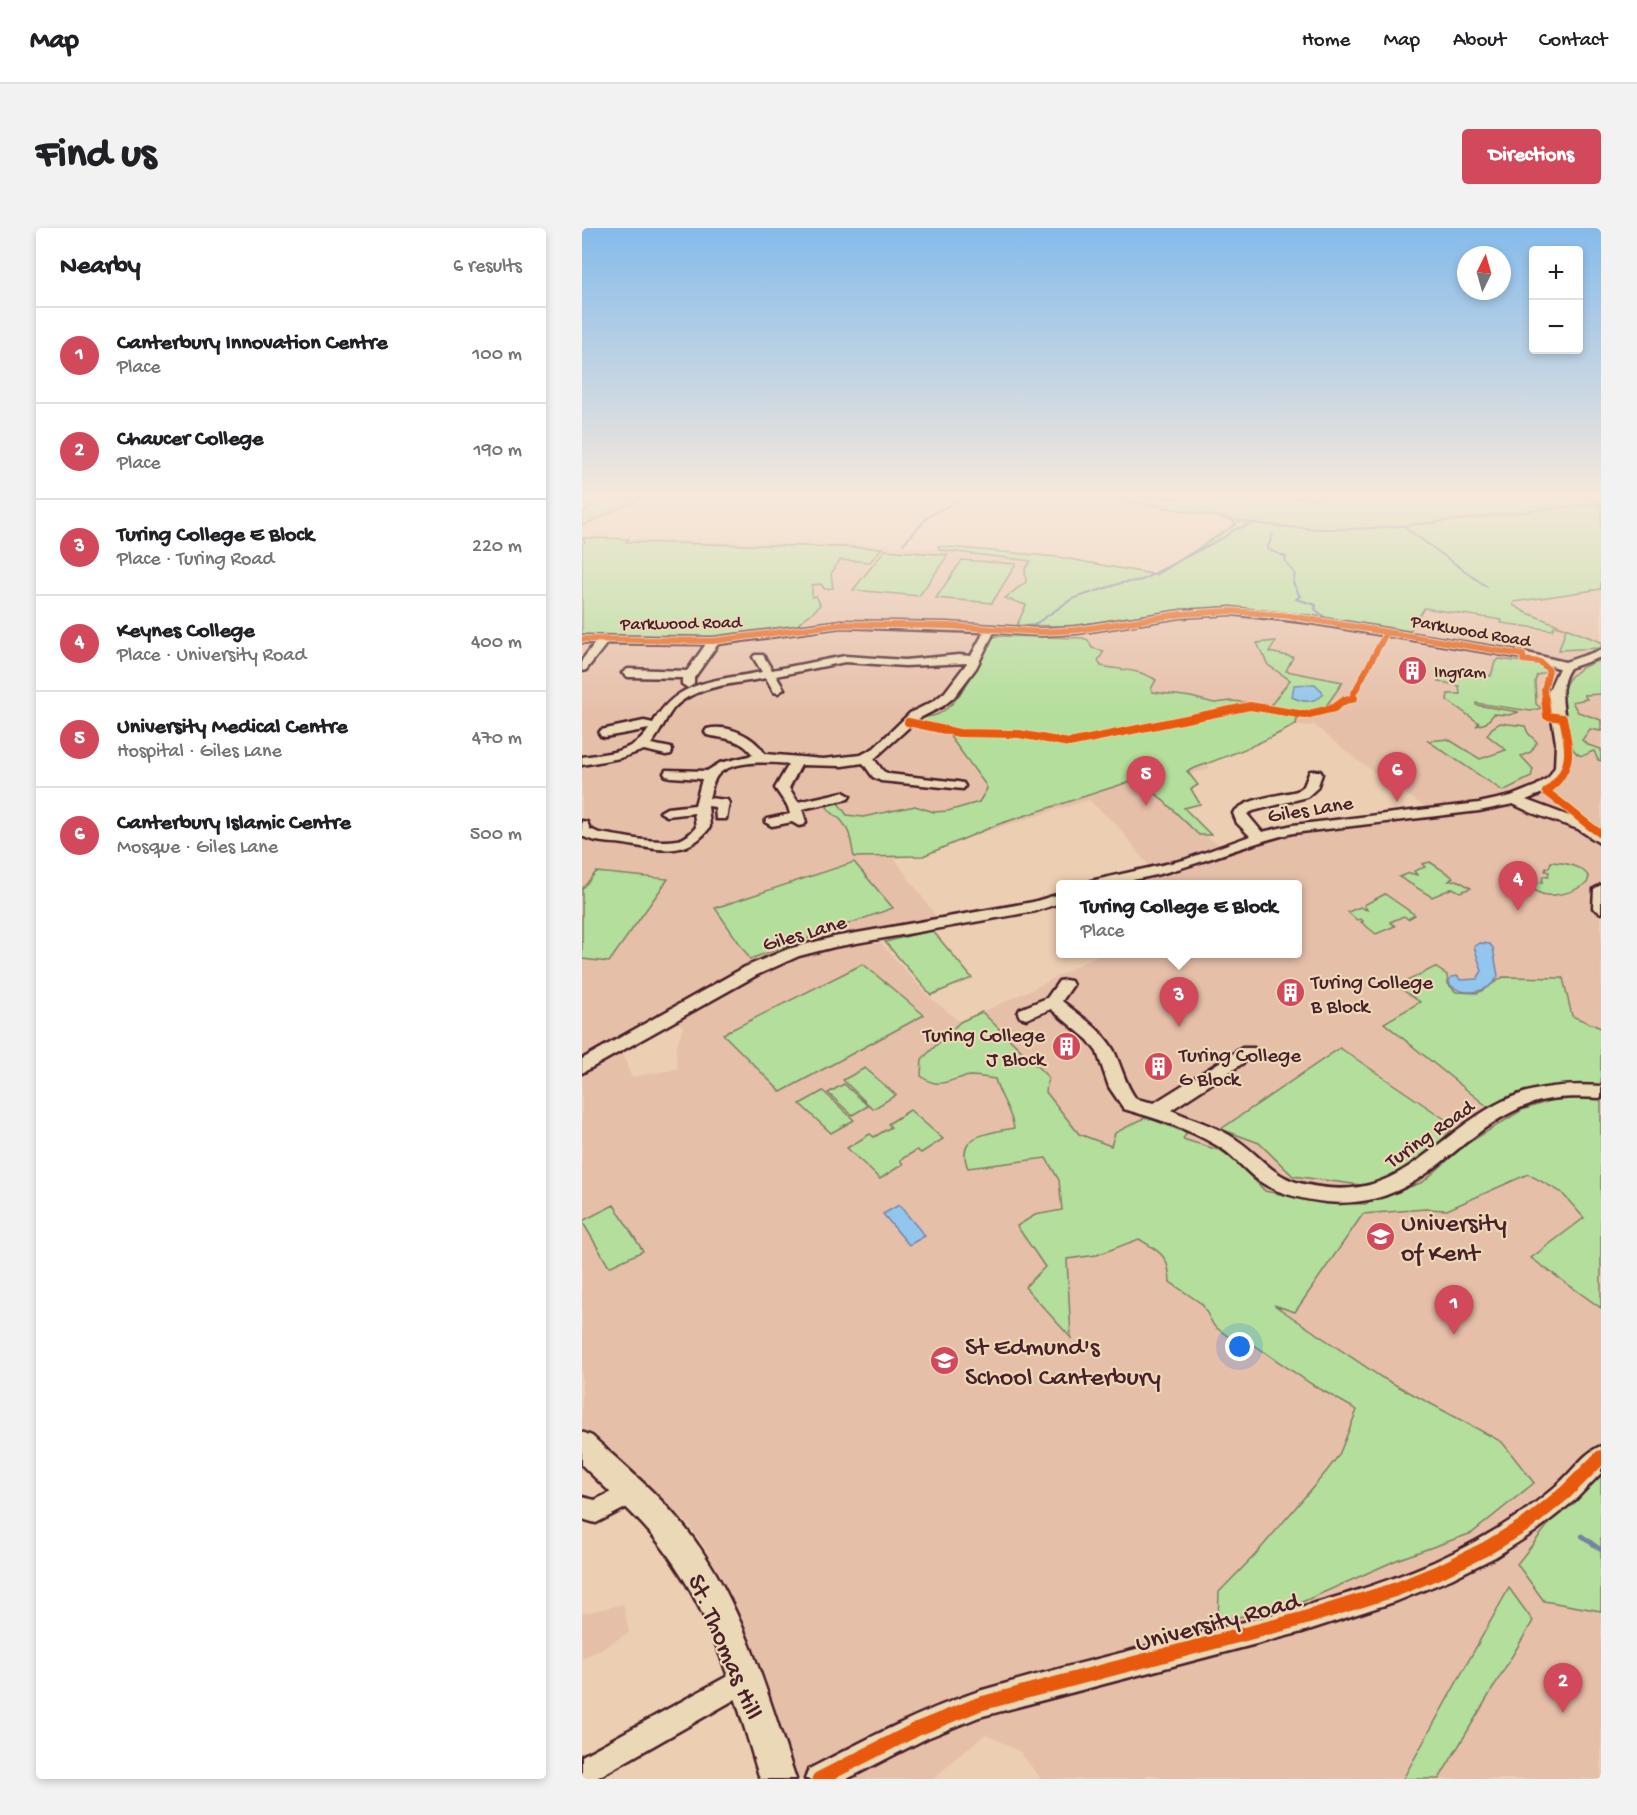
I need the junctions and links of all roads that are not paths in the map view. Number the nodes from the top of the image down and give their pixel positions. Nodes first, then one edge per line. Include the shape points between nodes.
1 (990, 630) junction
2 (582, 639) edge
3 (604, 639) junction
4 (713, 641) junction
5 (837, 646) dead end
6 (1601, 653) edge
7 (759, 657) dead end
8 (845, 659) junction
9 (974, 660) junction
10 (636, 662) dead end
11 (1566, 666) junction
12 (582, 668) edge
13 (628, 673) junction
14 (770, 674) junction
15 (691, 675) junction
16 (620, 684) dead end
17 (778, 688) dead end
18 (696, 690) junction
19 (658, 727) junction
20 (711, 732) dead end
21 (604, 733) dead end
22 (641, 745) junction
23 (666, 751) dead end
24 (761, 758) junction
25 (867, 758) junction
26 (797, 760) junction
27 (582, 761) edge
28 (942, 766) dead end
29 (671, 773) dead end
30 (1315, 774) dead end
31 (710, 775) junction
32 (935, 782) junction
33 (958, 786) dead end
34 (843, 796) dead end
35 (1515, 799) junction
36 (701, 805) junction
37 (667, 812) dead end
38 (797, 815) junction
39 (721, 816) dead end
40 (772, 822) dead end
41 (582, 825) edge
42 (1259, 837) junction
43 (1601, 840) edge
44 (1116, 880) edge
45 (1601, 889) edge
46 (1056, 899) edge
47 (1601, 908) edge
48 (1065, 985) dead end
49 (1053, 1002) junction
50 (1026, 1013) dead end
51 (1248, 1052) dead end
52 (582, 1067) edge
53 (1601, 1092) edge
54 (1157, 1110) junction
55 (586, 1457) edge
56 (1601, 1457) edge
57 (631, 1493) junction
58 (582, 1508) edge
59 (746, 1679) junction
60 (582, 1771) edge
61 (778, 1779) edge
62 (819, 1779) edge

1 - 4 street, Parkwood Road via 841,624
1 - 9 street
1 - 11 street, Parkwood Road via 1077,630 1231,610 1505,652
2 - 3 street, Parkwood Road
3 - 4 street, Parkwood Road
3 - 12 street
4 - 15 street
5 - 8 street
6 - 11 street
7 - 14 street
8 - 9 street via 905,663
8 - 14 street
9 - 25 street via 951,694 914,716
10 - 13 street
11 - 35 street, Giles Lane via 1554,692 1562,767 1554,780
13 - 15 street
13 - 16 street
14 - 17 street
14 - 18 street
15 - 18 street via 687,681
18 - 19 street via 673,702
19 - 21 street via 644,725
19 - 22 street
20 - 24 street via 732,733 754,746
22 - 23 street
22 - 27 street via 616,755
24 - 26 street
24 - 31 street via 730,764
25 - 26 street via 838,763
25 - 32 street via 878,774 886,778
26 - 38 street via 782,788
28 - 32 street
29 - 31 street
30 - 42 street via 1310,788 1302,794 1240,813
31 - 36 street
32 - 33 street
34 - 38 street
35 - 42 street, Giles Lane via 1440,813 1324,824
35 - 43 street via 1538,813 1585,827
36 - 37 street
36 - 39 street via 722,803
36 - 41 street via 703,827 678,845 598,838
38 - 40 street
42 - 44 street, Giles Lane via 1188,863
45 - 47 street
46 - 52 street, Giles Lane via 794,952 751,971
48 - 49 street
49 - 50 street
49 - 54 street, Turing Road via 1094,1036 1130,1104
51 - 54 street
53 - 54 street, Turing Road via 1556,1091 1520,1101 1470,1130 1404,1181 1341,1194 1303,1190 1278,1182 1258,1172 1228,1142
55 - 57 main road, St. Thomas Hill
56 - 62 street, University Road via 1533,1521 1399,1590 1327,1613 978,1705 910,1732
57 - 58 street via 596,1512
57 - 59 main road, St. Thomas Hill via 686,1553 720,1617
59 - 60 street
59 - 61 main road, St. Thomas Hill

